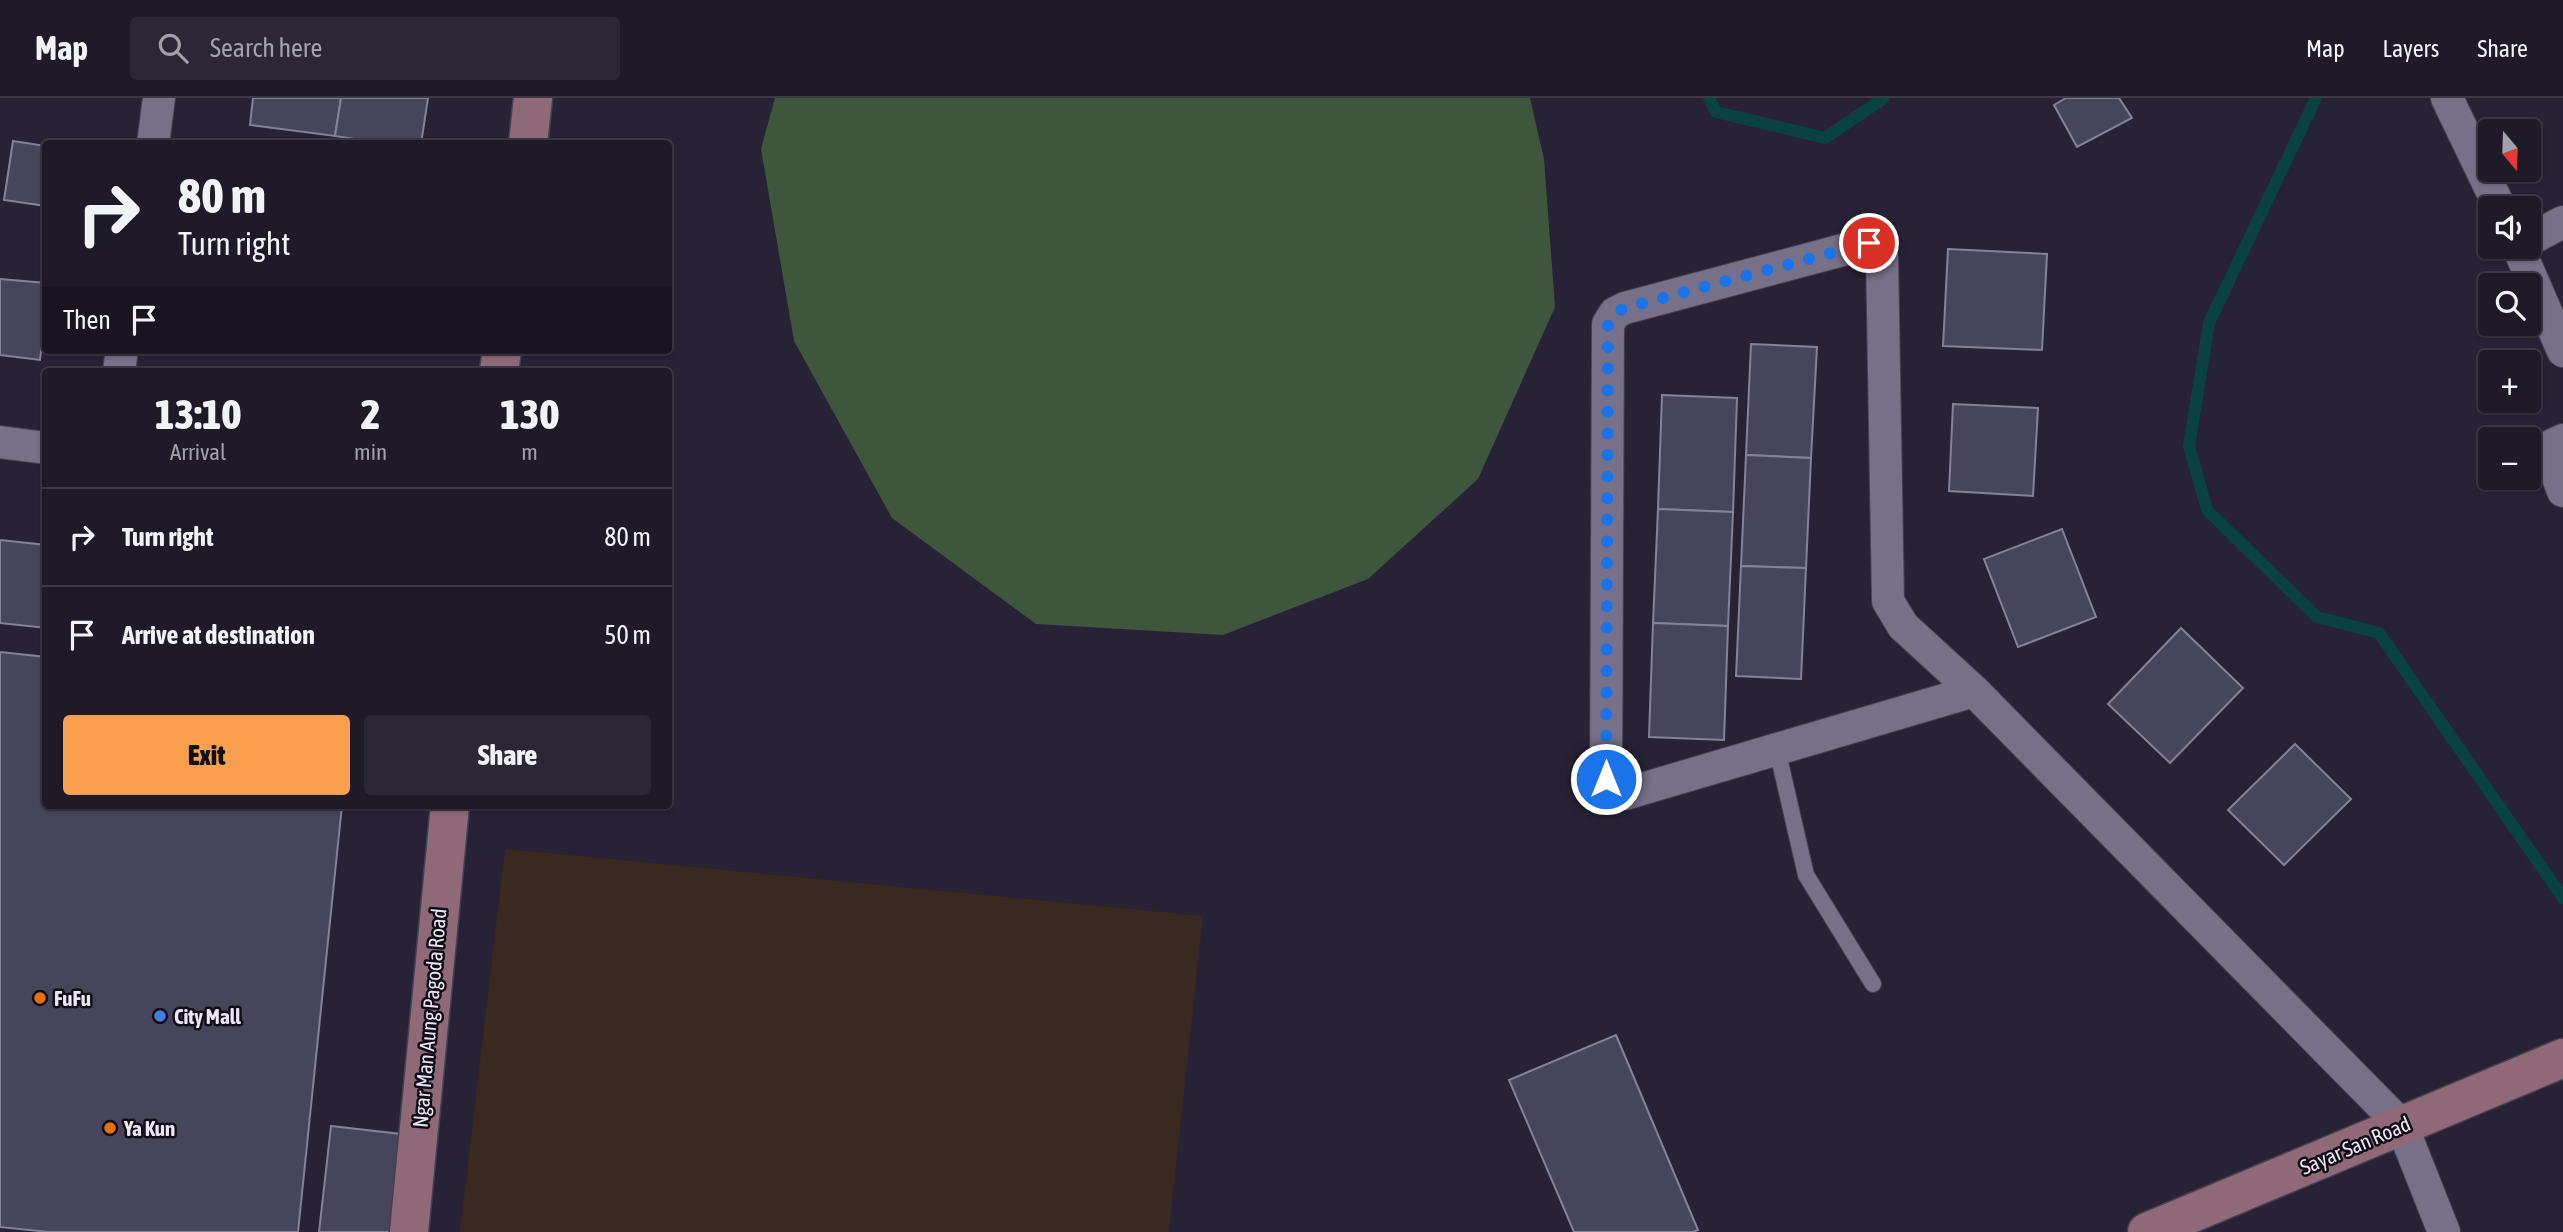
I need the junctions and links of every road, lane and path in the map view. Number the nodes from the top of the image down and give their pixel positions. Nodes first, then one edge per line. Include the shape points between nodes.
1 (159, 98) edge
2 (533, 98) edge
3 (2447, 98) edge
4 (154, 140) edge
5 (528, 140) edge
6 (2494, 196) edge
7 (2563, 222) edge
8 (2541, 234) edge
9 (2523, 259) edge
10 (2563, 351) edge
11 (2563, 440) edge
12 (0, 442) edge
13 (42, 447) edge
14 (2563, 491) edge
15 (1974, 691) junction
16 (1777, 749) junction
17 (450, 809) edge
18 (1873, 984) dead end
19 (2563, 1058) edge
20 (2402, 1126) junction
21 (409, 1232) edge
22 (2147, 1232) edge
23 (2444, 1232) edge

1 - 4 street
2 - 5 main road
3 - 6 street
7 - 8 street
9 - 10 street
11 - 14 street via 2552,445 2549,454
12 - 13 street
15 - 16 street
15 - 16 street via 1903,626 1888,601 1882,256 1877,247 1869,243 1625,308 1608,324 1606,779 1611,792 1625,794
15 - 20 street
16 - 18 lane via 1806,875
17 - 21 main road, Ngar Man Aung Pagoda Road
19 - 20 main road, Sayar San Road
20 - 22 main road, Sayar San Road
20 - 23 street

